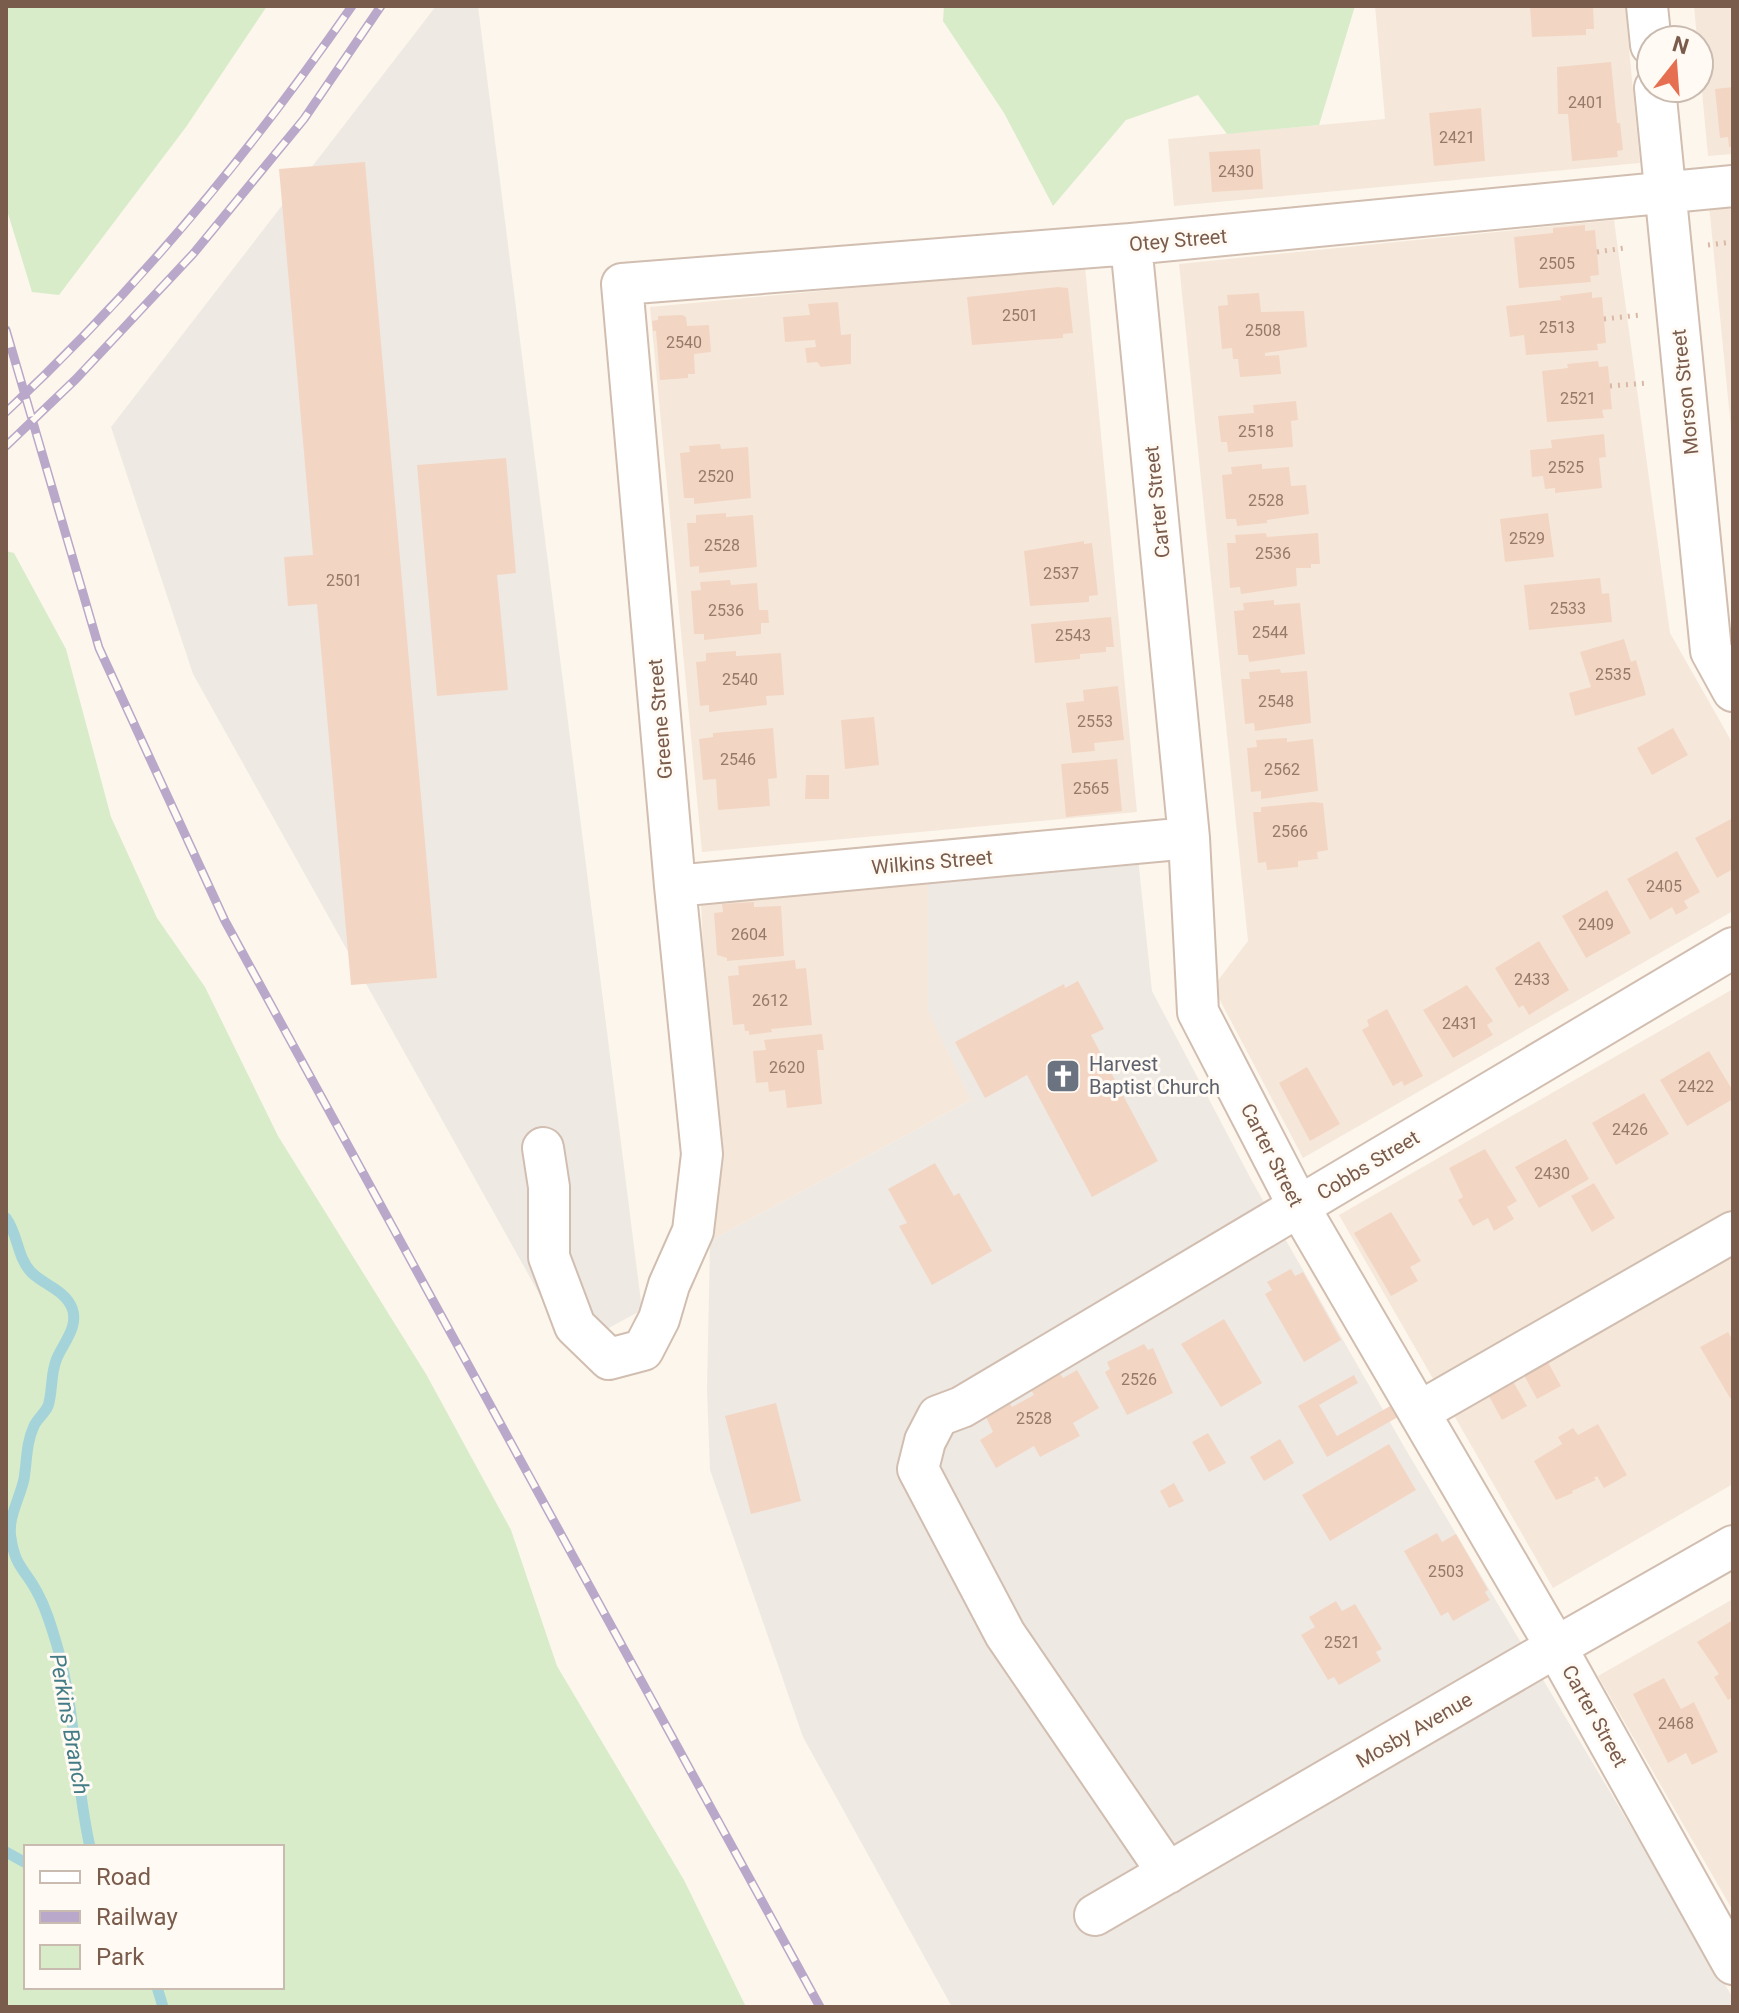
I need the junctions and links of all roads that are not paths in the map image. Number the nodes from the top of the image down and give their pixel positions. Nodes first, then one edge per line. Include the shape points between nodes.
1 (1657, 104) edge
2 (1733, 186) edge
3 (1666, 193) junction
4 (1131, 244) junction
5 (622, 284) joint
6 (1733, 691) edge
7 (1189, 838) junction
8 (675, 886) junction
9 (1733, 948) edge
10 (543, 1148) dead end
11 (1299, 1207) junction
12 (1733, 1232) edge
13 (1419, 1412) junction
14 (1733, 1546) edge
15 (1556, 1647) junction
16 (1168, 1873) junction
17 (1095, 1915) dead end
18 (1733, 1964) edge

1 - 3 street, Morson Street
2 - 3 street, Otey Street
3 - 4 street, Otey Street
3 - 6 street, Morson Street via 1711,651
4 - 5 street, Otey Street
4 - 7 street, Carter Street
5 - 8 street, Greene Street
7 - 8 street, Wilkins Street
7 - 11 street, Carter Street via 1198,1012
8 - 10 street, Greene Street via 702,1154 693,1231 643,1350 609,1359 575,1326 549,1257
9 - 11 street, Cobbs Street
11 - 13 street, Carter Street
11 - 16 street, Cobbs Street via 962,1407 938,1416 918,1469 1005,1634
12 - 13 street
13 - 15 street, Carter Street
14 - 15 street, Mosby Avenue
15 - 16 street, Mosby Avenue
15 - 18 street, Carter Street
16 - 17 street, Mosby Avenue

